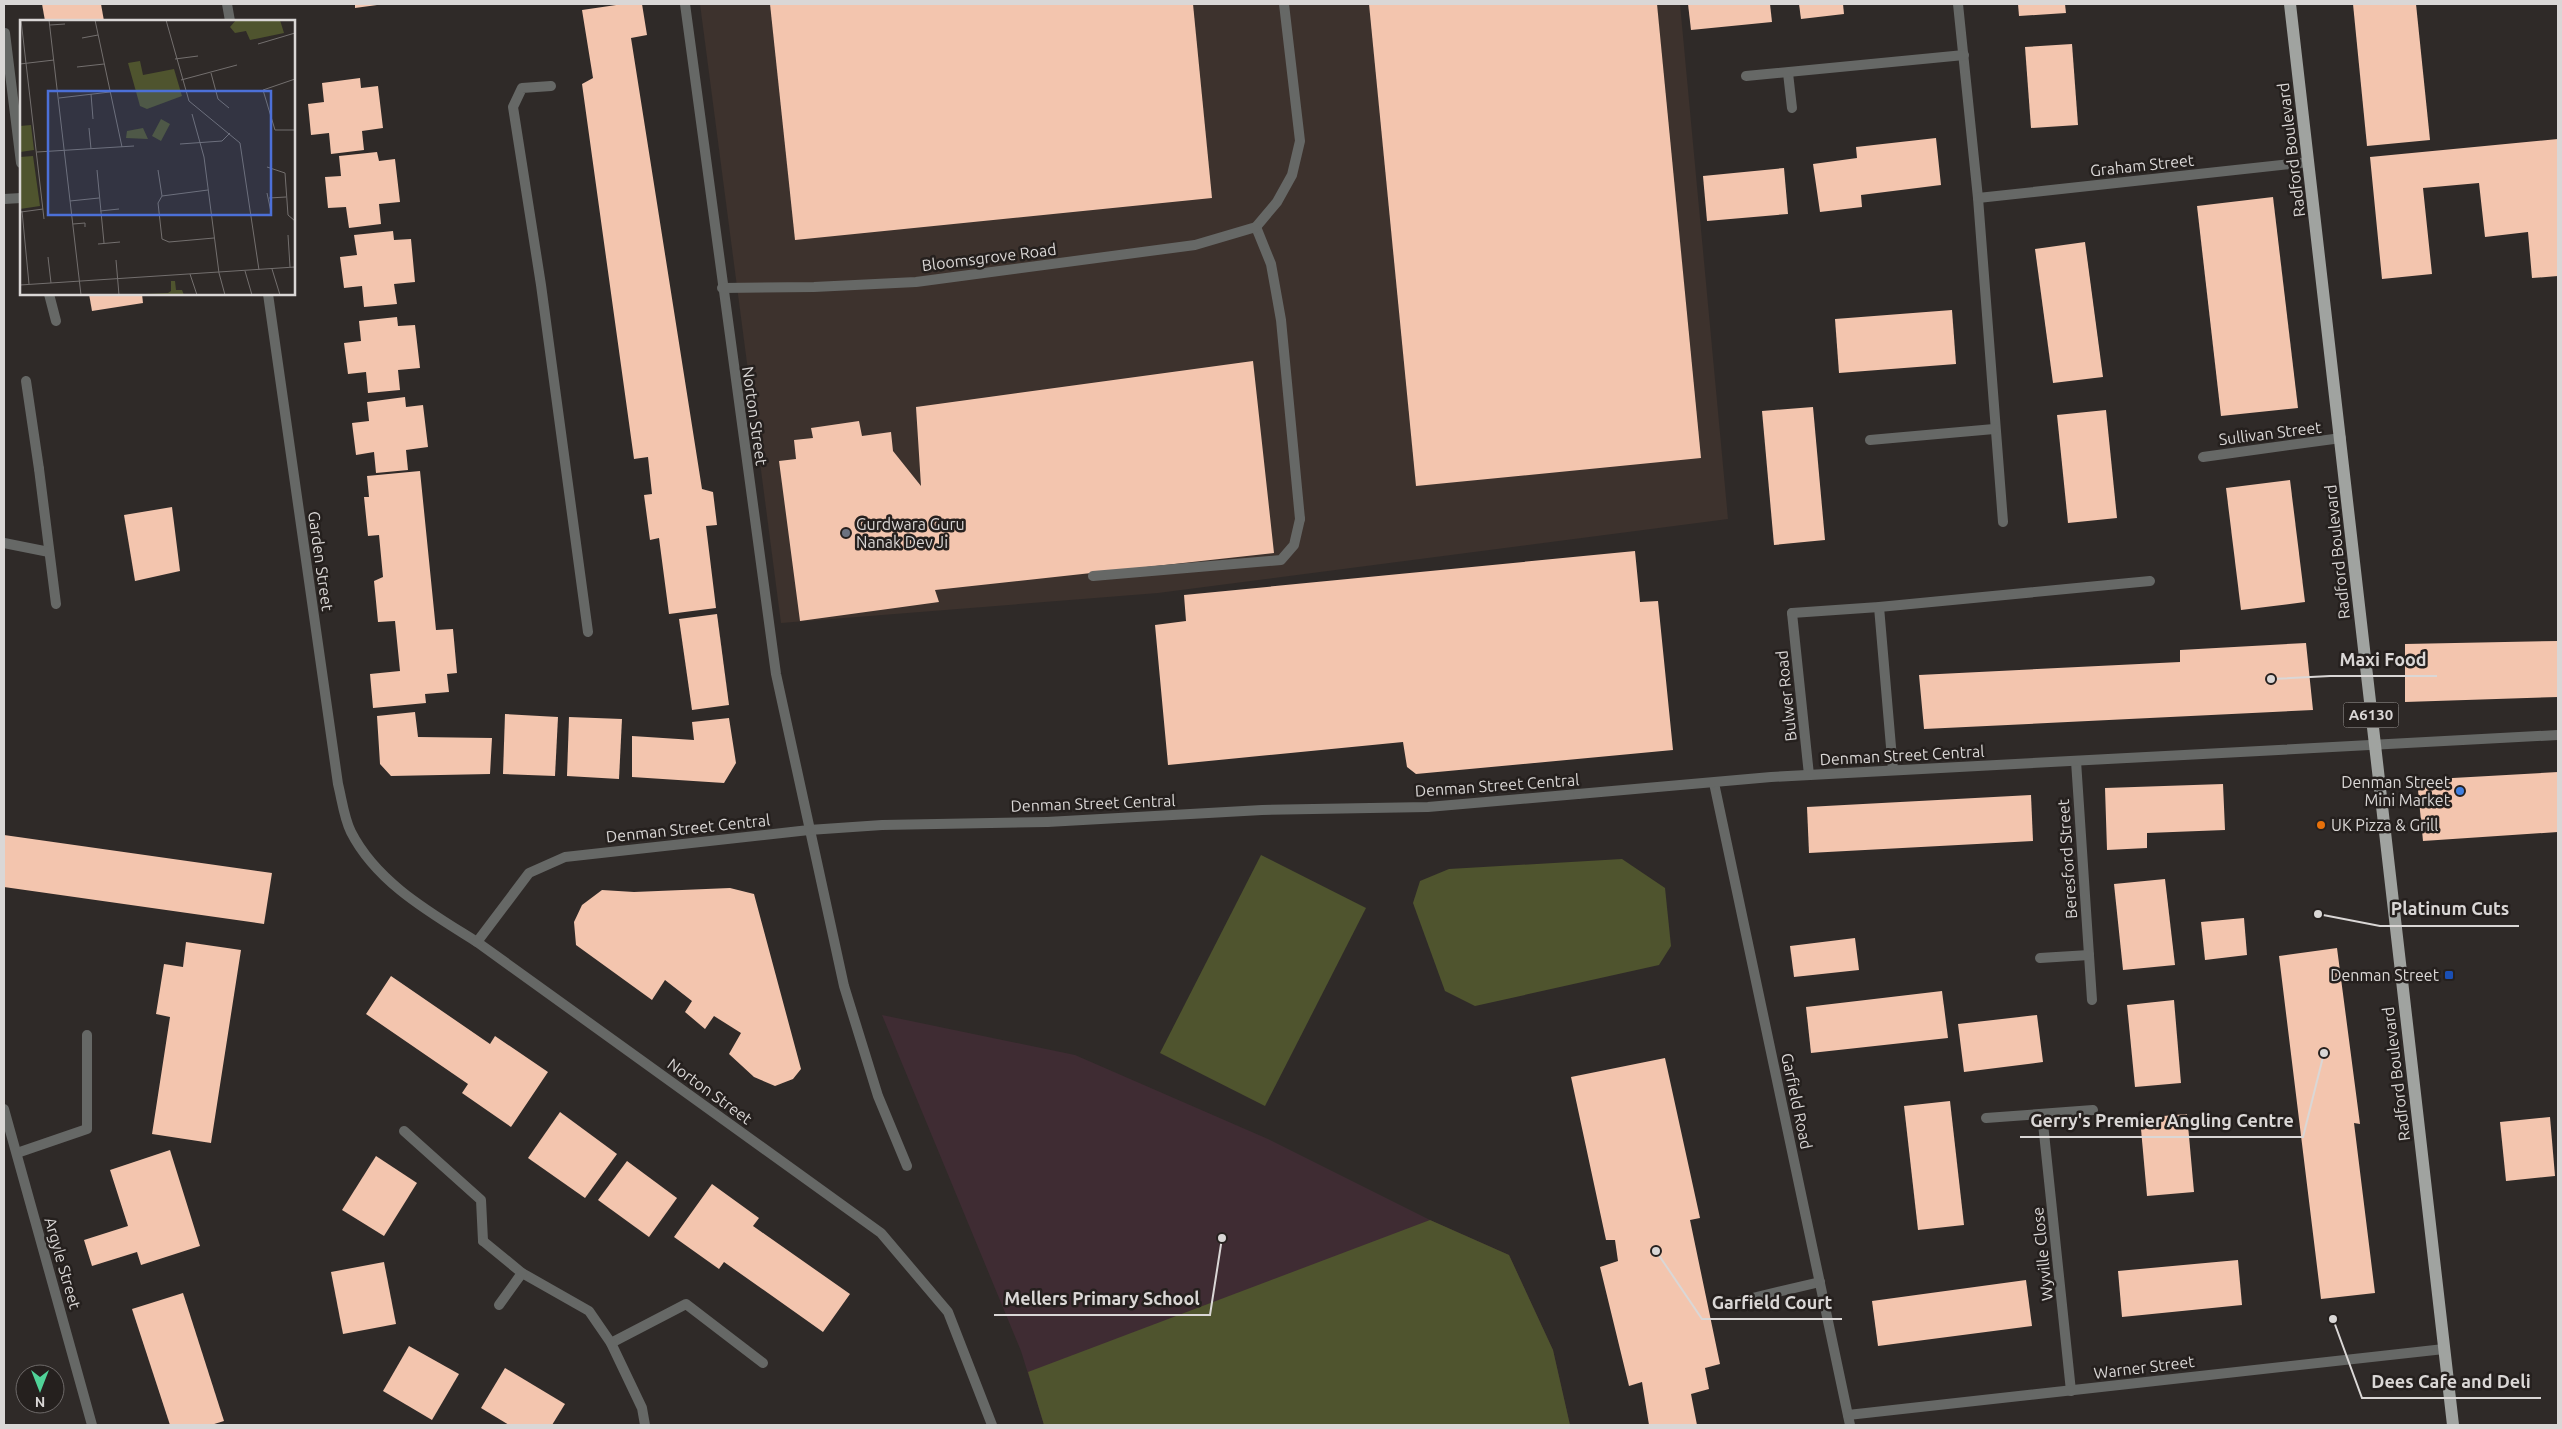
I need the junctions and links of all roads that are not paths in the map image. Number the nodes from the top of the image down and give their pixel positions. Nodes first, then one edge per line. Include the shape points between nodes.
1 (227, 4) edge
2 (685, 4) edge
3 (1284, 4) edge
4 (1958, 4) edge
5 (2290, 4) edge
6 (230, 20) edge
7 (5, 33) edge
8 (1964, 55) junction
9 (1788, 73) junction
10 (1746, 76) dead end
11 (551, 86) dead end
12 (1792, 108) dead end
13 (20, 155) edge
14 (2309, 162) junction
15 (20, 198) edge
16 (1978, 198) junction
17 (4, 199) edge
18 (1256, 227) junction
19 (722, 288) junction
20 (49, 295) edge
21 (268, 295) edge
22 (56, 321) dead end
23 (26, 381) dead end
24 (1994, 429) junction
25 (2341, 438) junction
26 (1870, 440) dead end
27 (2203, 457) dead end
28 (2003, 522) dead end
29 (4, 542) edge
30 (49, 552) junction
31 (1093, 576) dead end
32 (2150, 581) dead end
33 (56, 604) dead end
34 (1879, 607) junction
35 (588, 632) dead end
36 (2558, 735) edge
37 (2374, 745) junction
38 (2076, 761) junction
39 (1893, 770) junction
40 (1809, 775) junction
41 (1714, 784) junction
42 (809, 830) junction
43 (351, 831) joint
44 (476, 942) junction
45 (2089, 955) junction
46 (2040, 958) dead end
47 (2092, 1000) dead end
48 (87, 1035) dead end
49 (4, 1109) edge
50 (2093, 1110) dead end
51 (2042, 1114) junction
52 (1986, 1118) dead end
53 (404, 1132) dead end
54 (17, 1153) junction
55 (907, 1166) dead end
56 (522, 1273) junction
57 (1820, 1282) junction
58 (1740, 1301) dead end
59 (499, 1305) dead end
60 (611, 1343) junction
61 (2444, 1349) junction
62 (763, 1362) dead end
63 (2071, 1391) junction
64 (1849, 1420) edge
65 (92, 1425) edge
66 (645, 1425) edge
67 (992, 1425) edge
68 (2453, 1425) edge

1 - 6 street
2 - 19 street, Norton Street
3 - 18 street via 1300,141 1292,175 1277,202
4 - 8 street
5 - 14 main road, Radford Boulevard / A6130
7 - 13 street
8 - 9 street
8 - 16 street
9 - 10 street
9 - 12 street
11 - 35 street via 522,88 513,106
14 - 16 street, Graham Street
14 - 25 main road, Radford Boulevard / A6130
15 - 17 street
16 - 24 street
18 - 19 street, Bloomsgrove Road via 1195,245 916,282
18 - 31 street via 1271,264 1281,320 1300,519 1294,545 1280,560
19 - 42 street, Norton Street via 776,674
20 - 22 street
21 - 43 street, Garden Street via 338,784
23 - 30 street
24 - 26 street
24 - 28 street
25 - 27 street, Sullivan Street
25 - 37 main road, Radford Boulevard / A6130
29 - 30 street
30 - 33 street
32 - 34 street
34 - 39 street
34 - 40 street, Bulwer Road via 1792,613
36 - 37 street, Denman Street Central
37 - 38 street, Denman Street Central
37 - 61 main road, Radford Boulevard / A6130
38 - 39 street, Denman Street Central
38 - 45 street, Beresford Street
39 - 40 street, Denman Street Central
40 - 41 street, Denman Street Central
41 - 42 street, Denman Street Central via 1428,807 1262,810 1047,822 882,825
41 - 57 street, Garfield Road
42 - 44 street, Denman Street Central via 565,858 529,873
42 - 55 street, Norton Street via 844,986 878,1096
43 - 44 street, Norton Street via 364,852 394,886
44 - 67 street, Norton Street via 881,1233 948,1312
45 - 46 street
45 - 47 street, Beresford Street
48 - 54 street via 87,1129
49 - 54 street, Argyle Street
50 - 51 street
51 - 52 street
51 - 63 street, Wyville Close
53 - 56 street via 481,1200 483,1241
54 - 65 street, Argyle Street
56 - 59 street
56 - 60 street via 589,1311
57 - 58 street
57 - 64 street, Garfield Road
60 - 62 street via 686,1304
60 - 66 street via 642,1408
61 - 63 street, Warner Street
61 - 68 main road, Radford Boulevard / A6130
63 - 64 street, Warner Street

